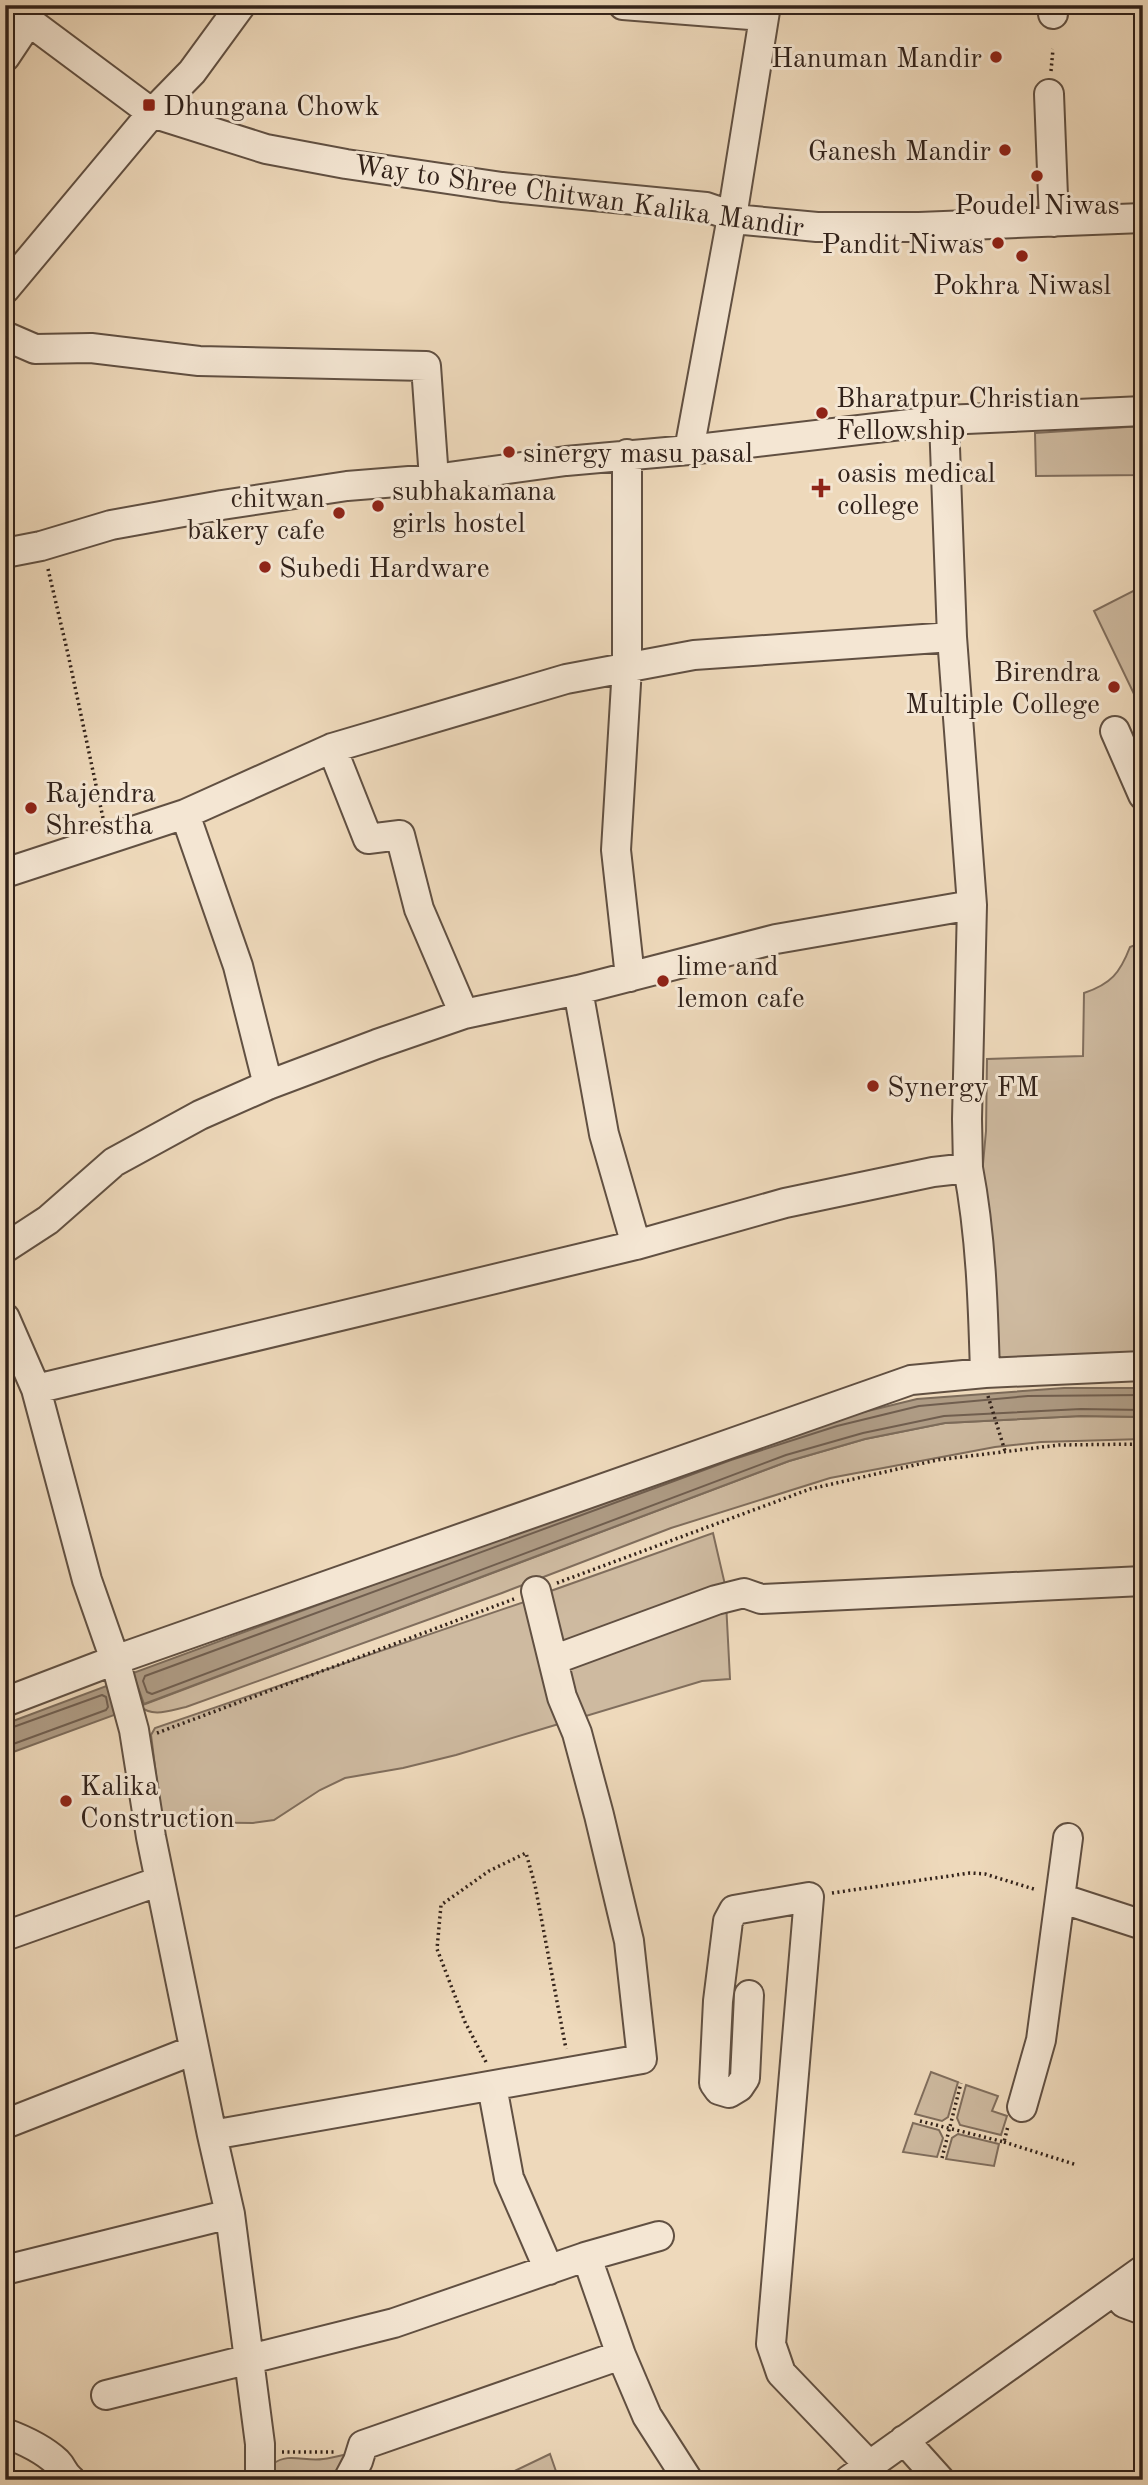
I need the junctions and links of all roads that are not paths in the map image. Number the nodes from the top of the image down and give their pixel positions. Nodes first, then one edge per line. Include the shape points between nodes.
1 (241, 5) edge
2 (623, 5) edge
3 (765, 11) edge
4 (18, 13) edge
5 (5, 57) edge
6 (1049, 94) dead end
7 (152, 113) junction
8 (732, 217) junction
9 (1143, 218) edge
10 (1054, 222) junction
11 (5, 289) edge
12 (5, 337) edge
13 (1143, 411) edge
14 (944, 421) junction
15 (689, 450) junction
16 (627, 454) junction
17 (434, 479) junction
18 (5, 553) edge
19 (952, 637) junction
20 (627, 667) junction
21 (1115, 731) dead end
22 (332, 748) junction
23 (1143, 795) edge
24 (185, 814) junction
25 (5, 873) edge
26 (972, 905) junction
27 (630, 977) junction
28 (578, 990) junction
29 (464, 1014) junction
30 (268, 1084) junction
31 (968, 1168) junction
32 (636, 1245) junction
33 (5, 1248) edge
34 (5, 1318) edge
35 (1143, 1366) edge
36 (985, 1373) junction
37 (36, 1389) junction
38 (1143, 1581) edge
39 (536, 1591) road end
40 (553, 1660) junction
41 (116, 1665) junction
42 (5, 1702) edge
43 (1068, 1838) dead end
44 (160, 1881) junction
45 (1060, 1898) junction
46 (1143, 1925) edge
47 (5, 1936) edge
48 (749, 1995) dead end
49 (194, 2050) junction
50 (494, 2086) junction
51 (1022, 2107) road end
52 (5, 2124) edge
53 (212, 2135) junction
54 (230, 2214) junction
55 (659, 2236) dead end
56 (585, 2257) junction
57 (5, 2270) edge
58 (549, 2270) junction
59 (1133, 2273) edge
60 (1143, 2310) edge
61 (621, 2355) junction
62 (249, 2360) junction
63 (106, 2396) dead end
64 (5, 2433) edge
65 (904, 2440) junction
66 (859, 2472) edge
67 (64, 2478) edge
68 (260, 2480) edge
69 (348, 2480) edge
70 (688, 2480) edge
71 (940, 2480) edge

1 - 7 street via 192,72
2 - 3 street
3 - 8 street
4 - 5 street
4 - 7 street, Way to Shree Chitwan Kalika Mandir
6 - 10 street
7 - 8 street, Way to Shree Chitwan Kalika Mandir via 267,149 346,164 502,187 706,207
7 - 11 street
8 - 10 street, Way to Shree Chitwan Kalika Mandir via 817,227
8 - 15 street
9 - 10 street, Way to Shree Chitwan Kalika Mandir
12 - 17 street via 34,349 92,348 199,360 426,366
13 - 14 street
14 - 15 street
14 - 19 street
15 - 16 street
16 - 17 street
16 - 20 street
17 - 18 street via 346,486 222,505 111,525
19 - 20 street via 694,654
19 - 26 street
20 - 22 street via 566,679
20 - 27 street via 615,850
21 - 23 street
22 - 24 street
22 - 29 street via 368,838 400,835 419,909
24 - 25 street
24 - 30 street via 238,966
26 - 27 street via 776,939
26 - 31 street
27 - 28 street
28 - 29 street
28 - 32 street via 604,1134
29 - 30 street
30 - 33 street via 114,1162 48,1220
31 - 32 street via 785,1203
31 - 36 street via 983,1277
32 - 37 street
34 - 37 street
35 - 36 street
36 - 41 street via 911,1380
37 - 41 street via 90,1591
38 - 40 street via 761,1599 744,1593
39 - 40 street
40 - 50 street via 577,1733 629,1941 642,2059
41 - 42 street
41 - 44 street via 135,1736
43 - 45 street
44 - 47 street
44 - 49 street
45 - 46 street
45 - 51 street via 1041,2040
48 - 66 street via 745,2078 729,2093 714,2084 728,1921 734,1910 809,1897 771,2344 781,2373
49 - 52 street
49 - 53 street
50 - 53 street
50 - 58 street via 509,2178
53 - 54 street
54 - 57 street
54 - 62 street
55 - 56 street
56 - 58 street
56 - 61 street
58 - 62 street via 394,2323
59 - 60 street via 1125,2303
59 - 65 street
61 - 69 street via 363,2445
61 - 70 street via 647,2416
62 - 63 street
62 - 68 street
64 - 67 street via 36,2446 61,2466
65 - 66 street
65 - 71 street

